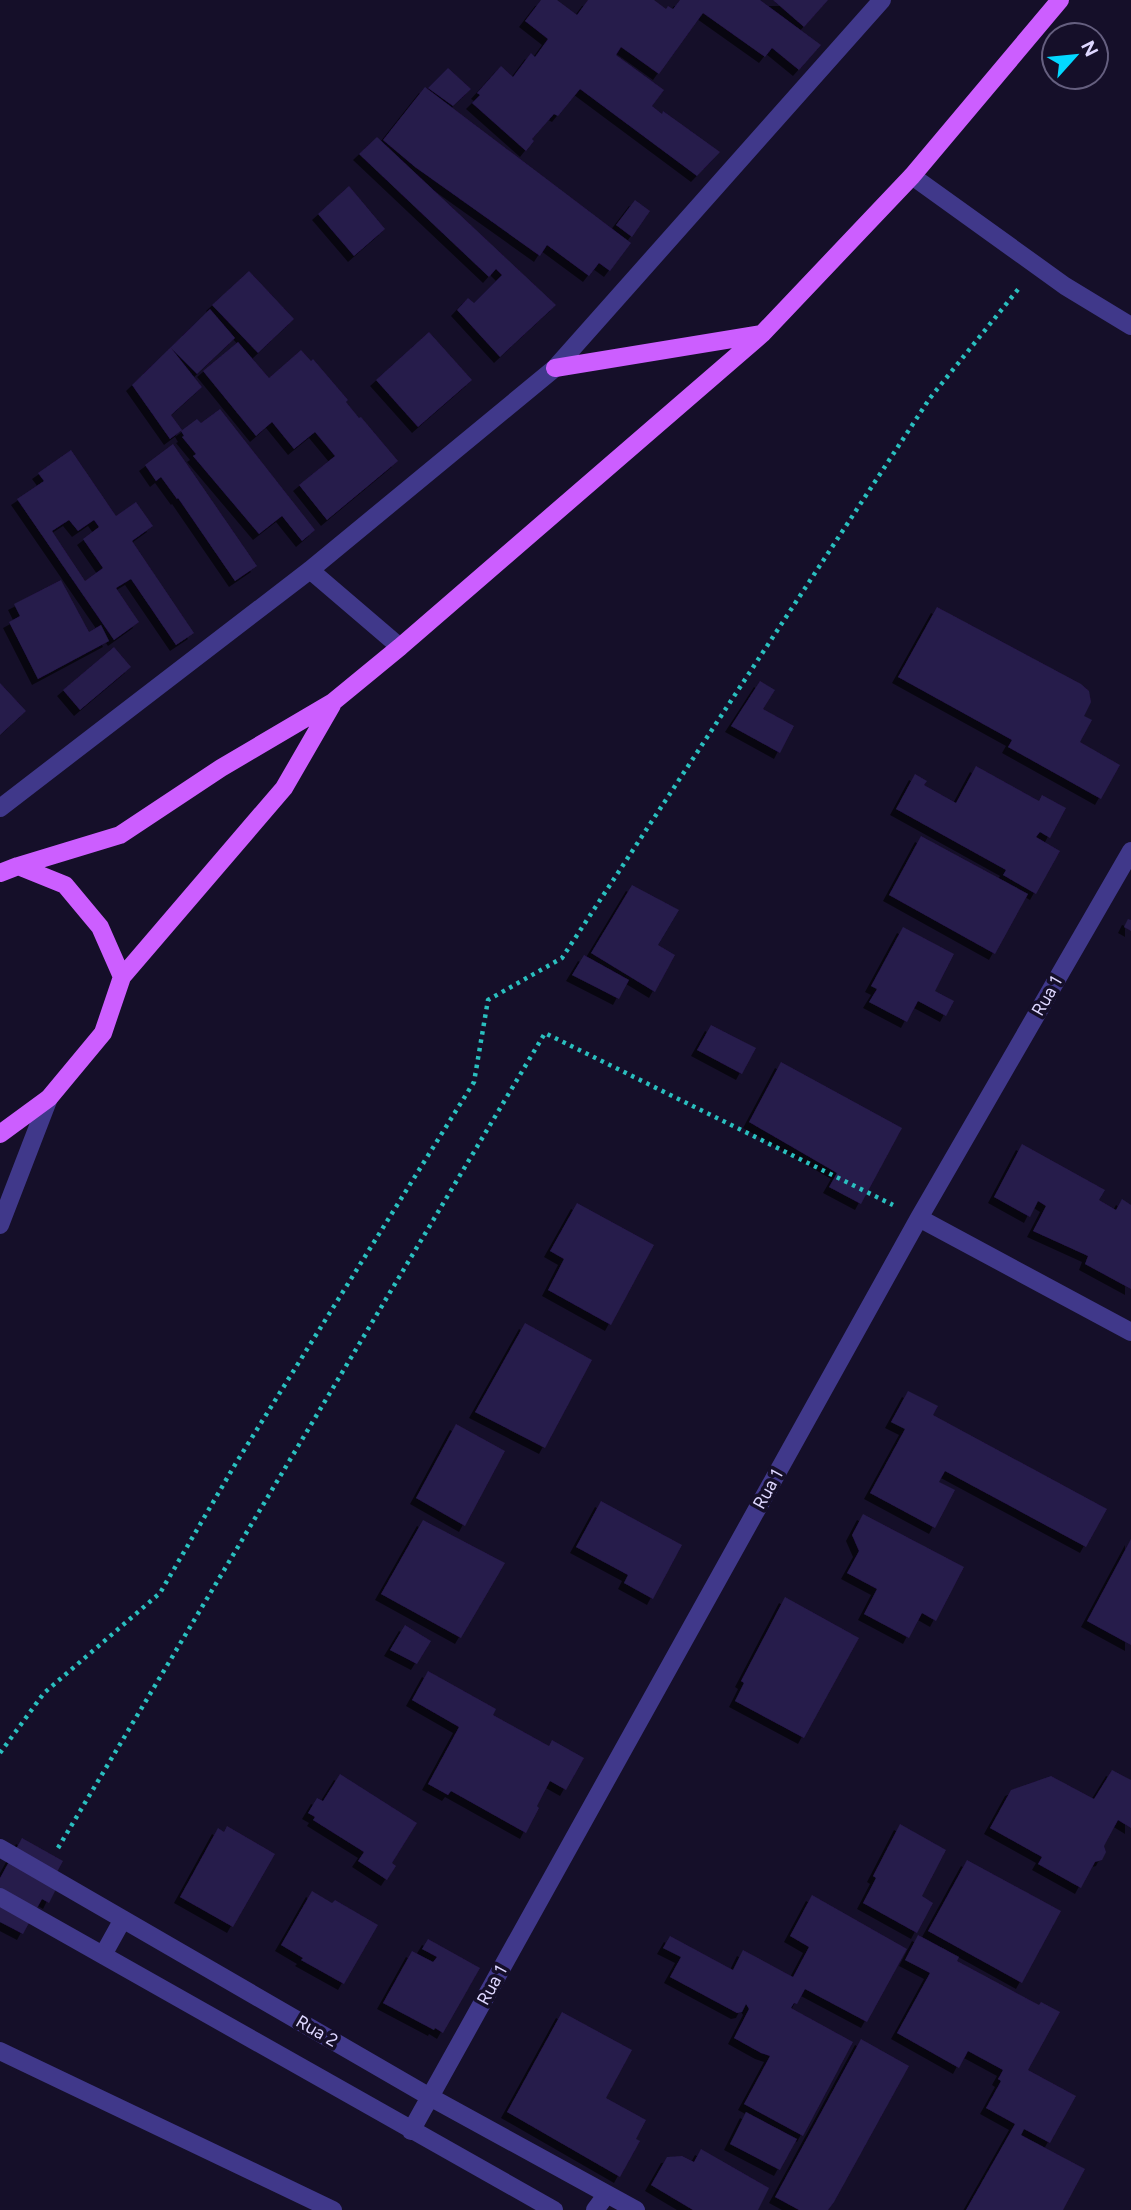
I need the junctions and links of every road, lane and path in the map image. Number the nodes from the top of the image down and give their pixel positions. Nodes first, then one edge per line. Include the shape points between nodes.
1 (882, 0) edge
2 (1060, 0) edge
3 (912, 176) junction
4 (1037, 266) junction
5 (1131, 326) edge
6 (762, 334) junction
7 (555, 368) junction
8 (310, 570) junction
9 (400, 647) junction
10 (333, 702) junction
11 (0, 808) edge
12 (1131, 851) edge
13 (18, 866) junction
14 (0, 873) edge
15 (122, 977) junction
16 (49, 1098) junction
17 (0, 1134) edge
18 (919, 1218) junction
19 (0, 1225) edge
20 (1131, 1332) edge
21 (0, 1753) edge
22 (0, 1848) edge
23 (43, 1873) junction
24 (0, 1897) edge
25 (123, 1919) junction
26 (103, 1955) junction
27 (0, 2050) edge
28 (430, 2097) junction
29 (411, 2131) junction
30 (607, 2194) junction
31 (333, 2210) edge
32 (554, 2210) edge
33 (595, 2210) edge
34 (636, 2210) edge

1 - 7 street
2 - 3 main road
3 - 4 street
3 - 6 main road
4 - 5 street
4 - 21 path via 930,398 562,958 488,1000 474,1082 160,1593 44,1693
6 - 7 main road
6 - 9 main road
7 - 8 street
8 - 9 street
8 - 11 street
9 - 10 main road
10 - 13 main road via 120,835
10 - 15 main road via 284,788
12 - 18 street, Rua 1
13 - 14 main road
13 - 15 main road via 65,886 100,927
15 - 16 main road via 103,1033
16 - 17 main road
16 - 19 street
18 - 20 street
18 - 23 path via 545,1032
18 - 28 street, Rua 1
22 - 23 street, Rua 2
23 - 25 street, Rua 2
24 - 26 street
25 - 26 street
25 - 28 street, Rua 2
26 - 29 street
27 - 31 street
28 - 29 street, Rua 1
28 - 30 street, Rua 2
29 - 32 street
30 - 33 street
30 - 34 street, Rua 2

